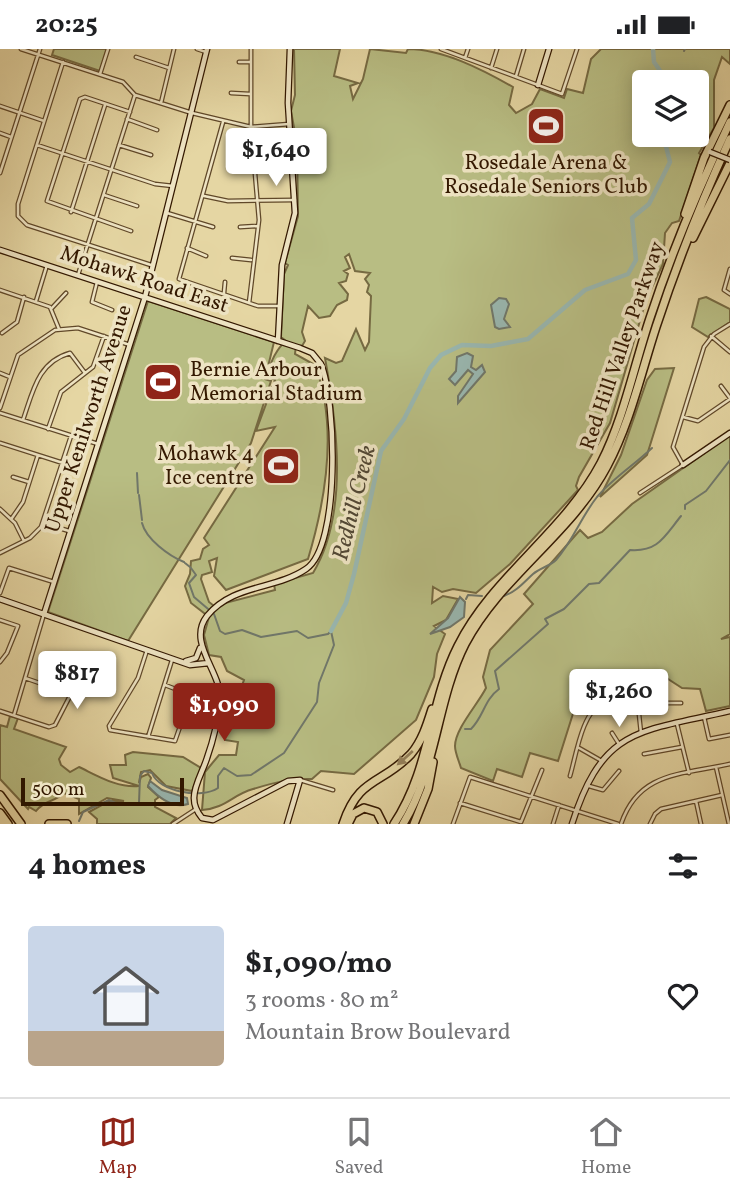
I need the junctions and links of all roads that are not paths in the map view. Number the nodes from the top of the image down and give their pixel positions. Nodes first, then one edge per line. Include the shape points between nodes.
1 (21, 49) edge
2 (40, 49) edge
3 (108, 49) edge
4 (174, 49) edge
5 (197, 49) edge
6 (251, 49) edge
7 (290, 49) edge
8 (441, 49) edge
9 (468, 49) edge
10 (497, 49) edge
11 (524, 49) edge
12 (549, 49) edge
13 (576, 49) edge
14 (207, 50) edge
15 (38, 54) junction
16 (136, 57) dead end
17 (465, 58) junction
18 (63, 62) junction
19 (239, 62) dead end
20 (251, 62) junction
21 (169, 68) junction
22 (491, 68) junction
23 (100, 74) junction
24 (516, 77) junction
25 (538, 85) junction
26 (231, 93) dead end
27 (250, 94) junction
28 (135, 95) junction
29 (161, 103) junction
30 (105, 104) junction
31 (730, 104) edge
32 (0, 106) edge
33 (19, 112) junction
34 (130, 112) junction
35 (192, 113) junction
36 (127, 119) junction
37 (223, 120) junction
38 (44, 121) junction
39 (730, 122) edge
40 (289, 124) junction
41 (251, 127) junction
42 (157, 129) dead end
43 (0, 134) edge
44 (11, 137) junction
45 (730, 139) edge
46 (37, 145) junction
47 (119, 145) junction
48 (708, 152) junction
49 (62, 153) junction
50 (150, 155) dead end
51 (2, 162) edge
52 (87, 162) junction
53 (730, 162) edge
54 (112, 170) junction
55 (254, 170) junction
56 (240, 171) dead end
57 (0, 173) edge
58 (173, 186) junction
59 (104, 195) junction
60 (204, 196) junction
61 (257, 199) junction
62 (295, 200) junction
63 (137, 205) dead end
64 (71, 212) junction
65 (167, 213) junction
66 (96, 220) junction
67 (195, 221) junction
68 (258, 226) junction
69 (214, 227) dead end
70 (240, 227) dead end
71 (131, 231) dead end
72 (88, 245) junction
73 (676, 246) junction
74 (187, 248) junction
75 (0, 250) edge
76 (206, 256) dead end
77 (232, 258) dead end
78 (251, 260) junction
79 (47, 265) junction
80 (153, 266) junction
81 (730, 269) edge
82 (78, 275) junction
83 (674, 276) junction
84 (97, 282) junction
85 (226, 282) dead end
86 (0, 290) edge
87 (66, 293) dead end
88 (224, 293) junction
89 (730, 294) edge
90 (24, 297) junction
91 (145, 297) junction
92 (36, 301) junction
93 (249, 303) junction
94 (280, 306) junction
95 (51, 309) junction
96 (112, 310) dead end
97 (730, 324) edge
98 (59, 329) junction
99 (2, 333) dead end
100 (104, 336) junction
101 (711, 336) junction
102 (278, 341) junction
103 (131, 345) junction
104 (730, 352) edge
105 (0, 373) edge
106 (85, 373) junction
107 (10, 377) junction
108 (721, 386) dead end
109 (730, 398) edge
110 (0, 408) edge
111 (0, 413) edge
112 (683, 417) junction
113 (23, 420) junction
114 (48, 429) junction
115 (730, 433) edge
116 (71, 436) junction
117 (0, 443) edge
118 (98, 444) junction
119 (38, 455) junction
120 (63, 463) junction
121 (683, 465) junction
122 (13, 477) dead end
123 (29, 482) junction
124 (640, 493) dead end
125 (0, 509) edge
126 (12, 518) junction
127 (43, 523) junction
128 (69, 531) junction
129 (24, 541) junction
130 (0, 553) edge
131 (54, 582) junction
132 (0, 593) edge
133 (0, 599) edge
134 (484, 609) junction
135 (44, 614) junction
136 (0, 619) edge
137 (201, 643) junction
138 (147, 650) junction
139 (173, 659) junction
140 (180, 661) junction
141 (0, 662) edge
142 (209, 663) junction
143 (450, 672) junction
144 (25, 678) junction
145 (165, 685) junction
146 (437, 699) junction
147 (681, 703) dead end
148 (638, 705) junction
149 (0, 711) edge
150 (730, 711) edge
151 (14, 715) junction
152 (704, 717) junction
153 (677, 723) junction
154 (438, 730) junction
155 (612, 733) dead end
156 (642, 733) junction
157 (730, 736) edge
158 (148, 737) junction
159 (619, 744) junction
160 (682, 747) junction
161 (579, 748) junction
162 (645, 754) dead end
163 (600, 760) junction
164 (730, 764) edge
165 (716, 767) junction
166 (542, 770) dead end
167 (619, 771) dead end
168 (689, 773) junction
169 (570, 776) dead end
170 (300, 780) junction
171 (282, 784) junction
172 (586, 785) junction
173 (297, 790) junction
174 (333, 790) dead end
175 (0, 795) edge
176 (722, 795) junction
177 (532, 797) junction
178 (696, 801) junction
179 (460, 803) junction
180 (559, 805) junction
181 (196, 809) junction
182 (576, 810) junction
183 (0, 813) edge
184 (345, 823) edge
185 (8, 824) edge
186 (21, 824) edge
187 (49, 824) edge
188 (68, 824) edge
189 (173, 824) edge
190 (287, 824) edge
191 (383, 824) edge
192 (394, 824) edge
193 (404, 824) edge
194 (412, 824) edge
195 (453, 824) edge
196 (553, 824) edge
197 (572, 824) edge
198 (620, 824) edge
199 (650, 824) edge
200 (701, 824) edge
201 (729, 824) edge

1 - 15 street
2 - 15 street
3 - 23 street
4 - 21 street
5 - 14 street
6 - 20 street
7 - 40 main road
8 - 17 street
9 - 17 street
10 - 22 street
11 - 24 street
12 - 25 main road
13 - 25 street via 562,94
14 - 35 main road, Upper Kenilworth Avenue
15 - 18 street
15 - 33 street
16 - 21 street
17 - 22 street
18 - 23 street
18 - 38 street
19 - 20 street
20 - 27 street
21 - 29 street
22 - 24 street
23 - 28 street via 123,82
24 - 25 street
26 - 27 street
27 - 41 street
28 - 29 street
28 - 34 street
29 - 35 street
30 - 34 street
30 - 49 street via 80,99
30 - 52 street
31 - 48 highway
32 - 33 street
33 - 38 street
33 - 44 street
34 - 36 street
35 - 37 street
35 - 58 main road, Upper Kenilworth Avenue
36 - 42 street
36 - 47 street
37 - 41 street
37 - 60 street
38 - 46 street
39 - 73 highway, Red Hill Valley Parkway
40 - 41 street
40 - 62 main road
41 - 55 street
43 - 44 street
44 - 51 street
45 - 83 highway, Red Hill Valley Parkway
46 - 49 street
46 - 72 street via 17,207 19,218 27,225
47 - 50 street
47 - 54 street
48 - 53 main road, bridge
48 - 73 highway
49 - 52 street
49 - 64 street via 47,201
51 - 57 street
52 - 54 street
52 - 64 street
53 - 83 highway
54 - 58 street
54 - 59 street
55 - 56 street
55 - 61 street
58 - 65 main road, Upper Kenilworth Avenue
59 - 63 street
59 - 66 street
60 - 61 street via 228,201
60 - 67 street
61 - 62 street
61 - 68 street
62 - 94 main road via 293,229 282,265
64 - 66 street
65 - 67 street
65 - 80 main road, Upper Kenilworth Avenue
66 - 71 street
66 - 72 street
67 - 69 street
67 - 74 street
68 - 70 street
68 - 78 street
72 - 80 street
72 - 82 street
73 - 134 highway, Red Hill Valley Parkway via 601,461 570,509
74 - 76 street
74 - 88 street via 179,279
75 - 79 main road, Mohawk Road East
77 - 78 street
78 - 93 street
79 - 82 main road, Mohawk Road East
79 - 92 street
80 - 91 main road, Upper Kenilworth Avenue
81 - 89 street via 724,290
82 - 84 main road, Mohawk Road East
83 - 134 highway, Red Hill Valley Parkway via 621,437 606,468 582,503
84 - 91 main road, Mohawk Road East
84 - 96 street via 92,302
85 - 88 street
86 - 90 street
87 - 95 street
88 - 93 street
90 - 92 street
90 - 99 street via 20,318
91 - 102 main road, Mohawk Road East
91 - 103 main road, Upper Kenilworth Avenue
92 - 95 street
93 - 94 street
94 - 102 main road
95 - 98 street
97 - 101 street
98 - 100 street via 78,328
98 - 107 street via 22,351
100 - 103 street
100 - 106 street via 95,364
101 - 104 street
101 - 112 street
102 - 137 main road, Mohawk Road East via 318,359 326,387 333,468 322,549 303,571 243,591 218,606 205,620
103 - 118 main road, Upper Kenilworth Avenue
105 - 107 street
106 - 113 street via 70,352 44,368
106 - 114 street via 63,388
107 - 110 street
108 - 109 street
109 - 112 street via 699,421
111 - 113 street
112 - 121 street via 673,450
113 - 114 street
114 - 116 street
115 - 121 main road
116 - 118 street
116 - 120 street
117 - 119 street
118 - 128 main road, Upper Kenilworth Avenue
119 - 120 street
119 - 123 street
120 - 127 street
121 - 124 street
122 - 123 street
123 - 126 street
125 - 126 street
126 - 129 street
127 - 128 street
127 - 129 street
128 - 131 main road, Upper Kenilworth Avenue
129 - 130 street
131 - 132 street via 9,568
131 - 135 main road, Upper Kenilworth Avenue
133 - 135 main road
134 - 143 highway, Red Hill Valley Parkway via 467,628
135 - 138 main road
135 - 144 street, Upper Kenilworth Avenue
136 - 141 street via 18,628
137 - 140 main road via 196,658
137 - 142 main road
138 - 139 main road
138 - 158 street via 138,678 108,729
139 - 140 main road
139 - 145 street
140 - 142 main road via 194,666
142 - 181 main road via 219,683 220,701 208,758 196,788
143 - 146 highway, Red Hill Valley Parkway
143 - 154 highway, Red Hill Valley Parkway
144 - 151 street, Upper Kenilworth Avenue
144 - 151 street via 69,692 71,699 51,727
145 - 158 street
145 - 158 street via 191,697 175,741
146 -> 184 highway via 413,752 360,790
146 - 192 highway, Red Hill Valley Parkway via 421,770
147 - 148 street
148 - 156 street
148 - 161 street via 596,706
149 - 151 street
150 - 152 main road
152 - 153 main road
152 - 157 street via 709,739
153 - 156 main road
153 - 160 street
154 - 193 highway, Red Hill Valley Parkway
154 - 194 highway via 425,797
155 - 159 street
156 - 159 main road
159 - 163 main road
160 - 162 street
160 - 168 street
161 - 163 street
161 - 169 street
163 - 172 main road
164 - 165 street
165 - 168 street
165 - 176 street
166 - 177 street
167 - 172 street via 603,790
168 - 198 street via 642,788 629,802
170 - 171 main road
170 - 173 main road
170 - 174 street
171 - 173 main road via 293,783
171 - 181 main road via 213,820 202,818
172 - 182 main road
173 - 190 main road
175 - 186 highway
176 - 178 street
176 - 201 street
177 - 179 street via 521,822
177 - 179 street via 470,777
177 - 180 street
178 - 199 street via 660,810
178 - 200 street
179 - 195 street
180 - 182 street
180 - 196 street
181 - 189 street
182 - 197 main road
182 - 198 street
183 - 185 highway
184 - 191 highway via 364,808 377,812
187 - 188 highway

